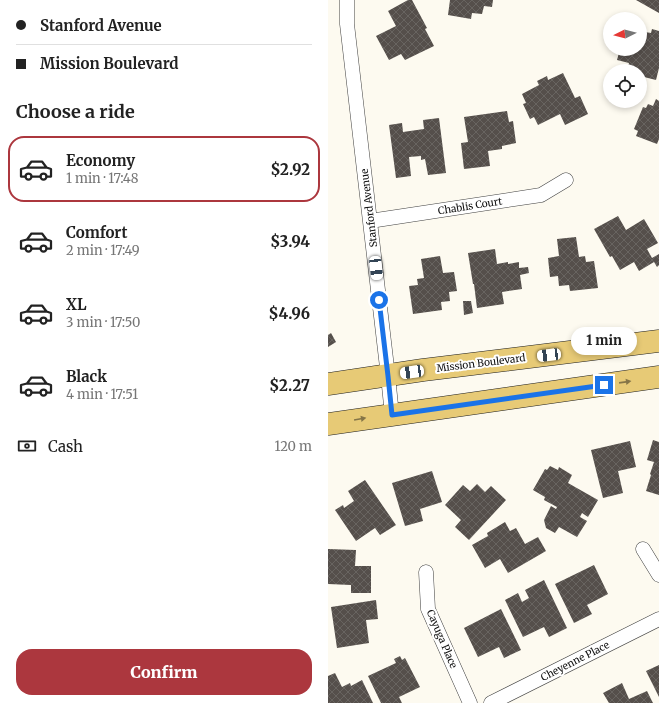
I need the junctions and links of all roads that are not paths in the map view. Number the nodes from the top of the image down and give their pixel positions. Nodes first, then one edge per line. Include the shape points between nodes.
1 (347, 0) edge
2 (566, 180) dead end
3 (370, 221) junction
4 (659, 341) edge
5 (388, 376) junction
6 (659, 377) edge
7 (328, 384) edge
8 (392, 415) junction
9 (328, 424) edge
10 (643, 549) dead end
11 (426, 572) dead end
12 (659, 575) edge
13 (659, 619) edge
14 (470, 703) edge
15 (491, 703) edge

1 - 3 street, Stanford Avenue via 347,24
2 - 3 street, Chablis Court via 541,195
3 - 5 street, Stanford Avenue
4 - 5 main road, Mission Boulevard
5 - 7 main road, Mission Boulevard
5 - 8 street, Stanford Avenue
8 -> 6 main road
9 -> 8 main road
10 - 12 street
11 - 14 street, Cayuga Place via 428,609
13 - 15 street, Cheyenne Place

